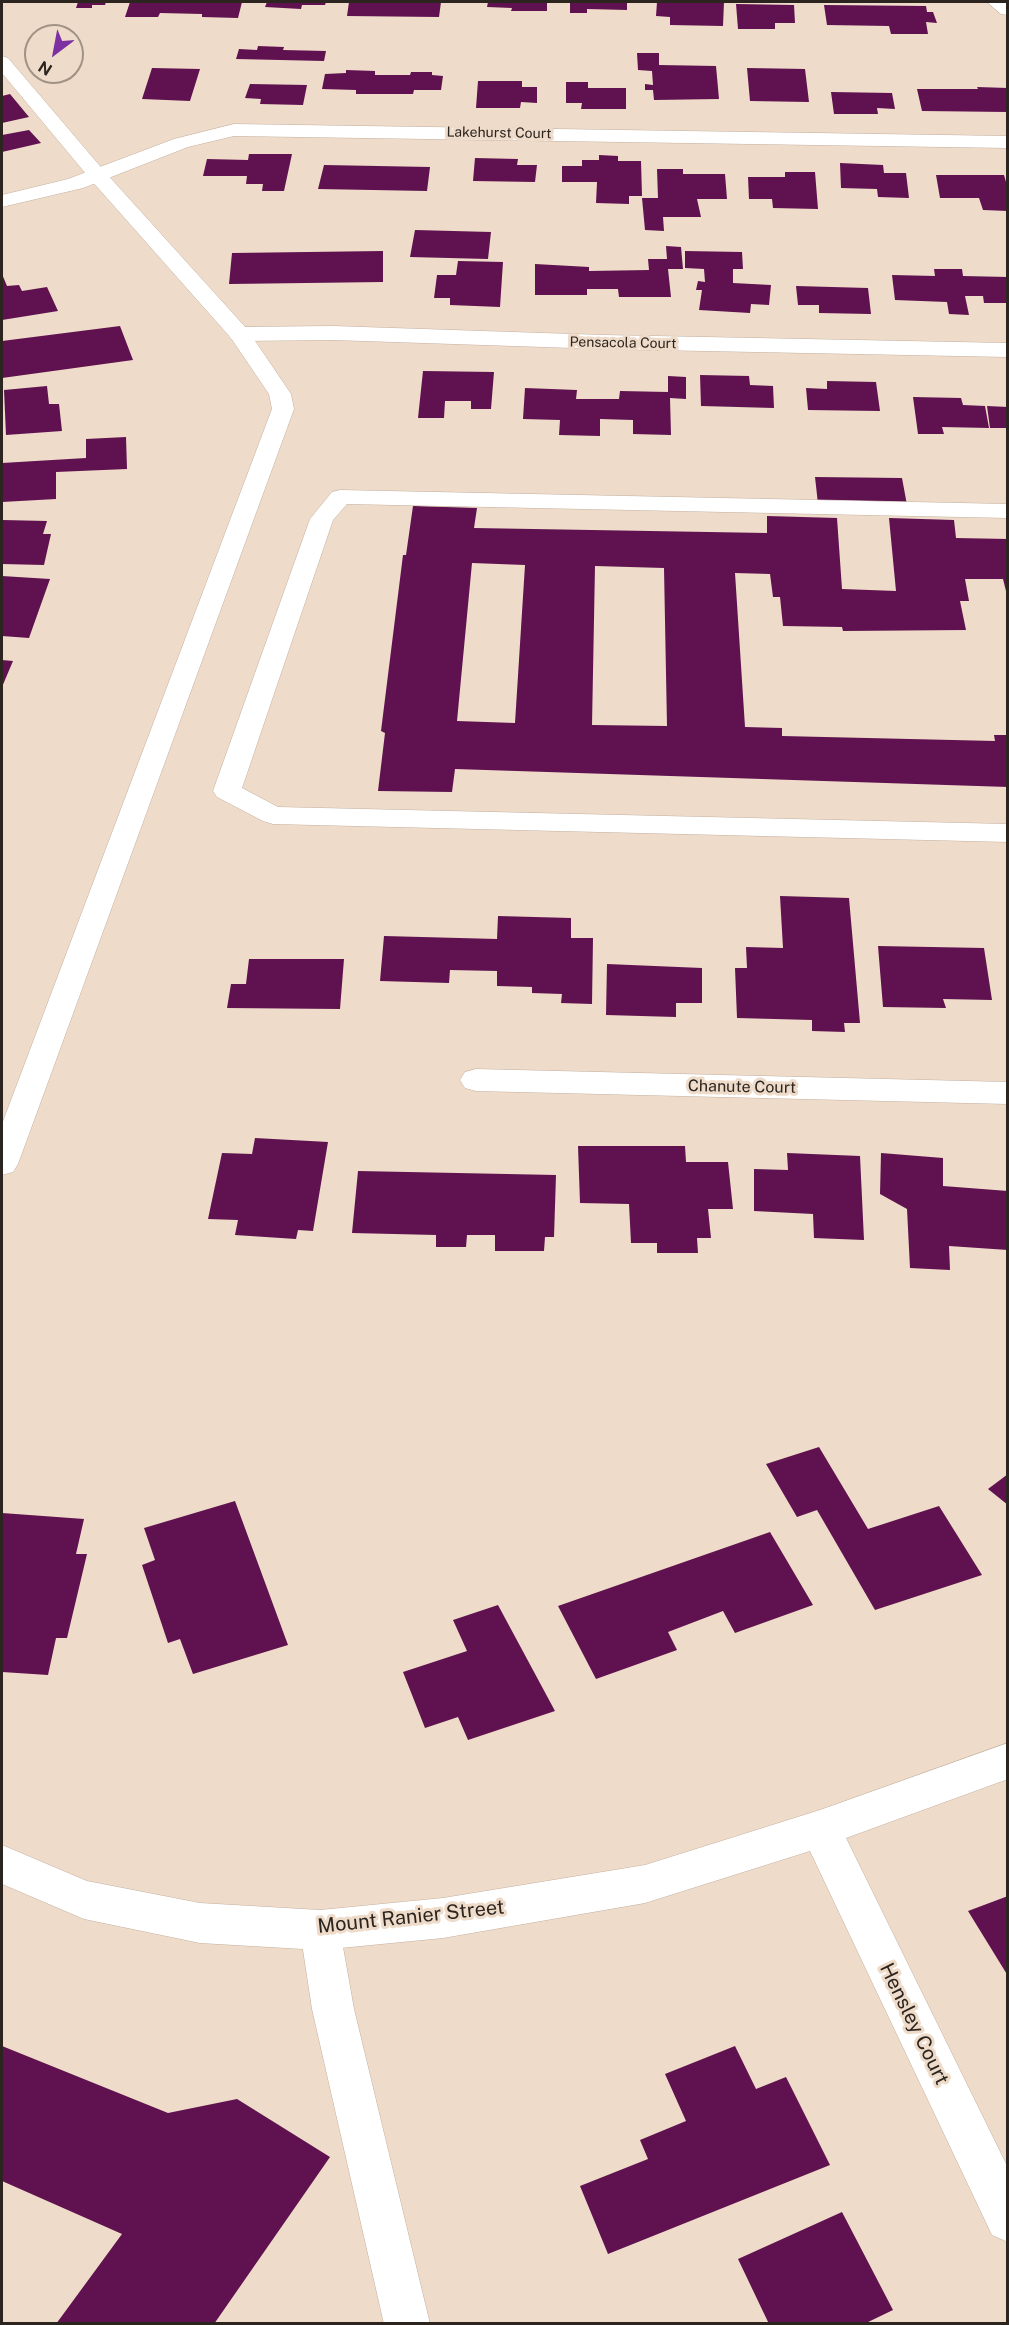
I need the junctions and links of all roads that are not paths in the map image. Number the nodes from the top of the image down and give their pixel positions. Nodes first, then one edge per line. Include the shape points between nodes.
1 (996, 2) edge
2 (1008, 10) edge
3 (2, 62) edge
4 (1008, 142) edge
5 (98, 176) junction
6 (2, 201) edge
7 (239, 334) junction
8 (1008, 350) edge
9 (1008, 511) edge
10 (1008, 832) edge
11 (476, 1080) dead end
12 (1008, 1093) edge
13 (2, 1164) edge
14 (1008, 1761) edge
15 (820, 1829) junction
16 (2, 1864) edge
17 (320, 1930) junction
18 (1008, 2219) edge
19 (407, 2324) edge

1 - 2 street
3 - 5 lane
4 - 5 street, Lakehurst Court via 234,130 177,143
5 - 6 street, Lakehurst Court
5 - 7 lane
7 - 8 street, Pensacola Court
7 - 13 lane via 280,394 283,409
9 - 10 lane via 340,497 322,519 227,791 273,814
11 - 12 street, Chanute Court
14 - 15 street, Mount Ranier Street
15 - 17 street, Mount Ranier Street via 645,1884 443,1918
15 - 18 street, Hensley Court
16 - 17 street, Mount Ranier Street via 84,1900 200,1923
17 - 19 lane via 333,2009

